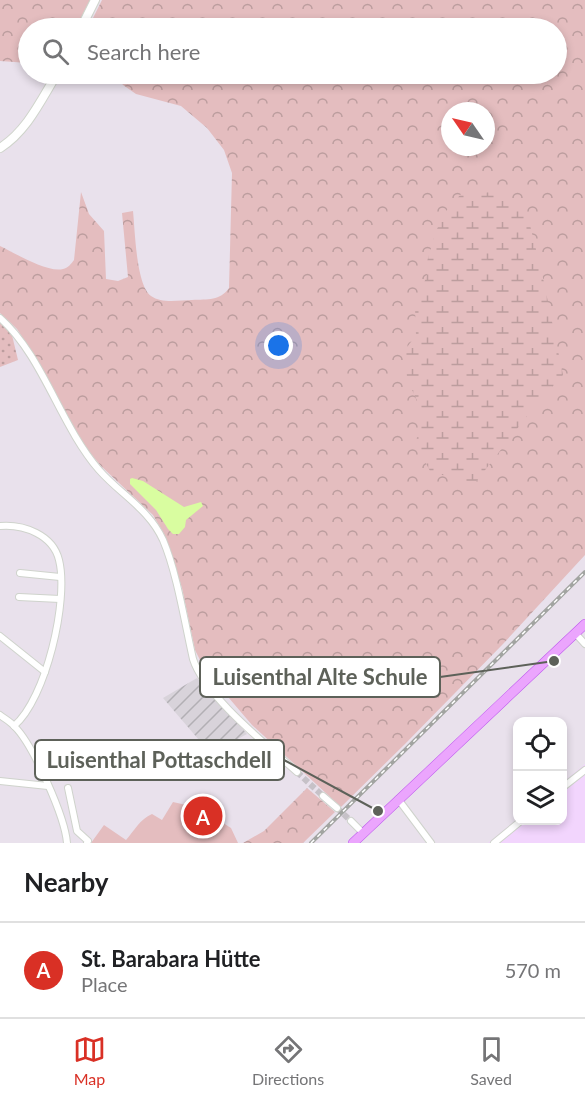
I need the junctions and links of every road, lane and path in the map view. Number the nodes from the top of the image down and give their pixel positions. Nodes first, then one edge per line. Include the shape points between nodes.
1 (95, 0) edge
2 (86, 18) edge
3 (51, 84) edge
4 (0, 148) edge
5 (0, 318) edge
6 (0, 526) edge
7 (20, 573) dead end
8 (60, 577) junction
9 (18, 597) dead end
10 (60, 599) junction
11 (585, 624) edge
12 (575, 633) junction
13 (0, 636) edge
14 (585, 644) edge
15 (45, 672) junction
16 (0, 715) edge
17 (14, 726) junction
18 (585, 770) edge
19 (297, 772) tunnel mouth
20 (0, 781) edge
21 (567, 784) edge
22 (48, 786) junction
23 (68, 788) dead end
24 (323, 796) tunnel mouth
25 (398, 799) junction
26 (72, 807) junction
27 (337, 808) tunnel mouth
28 (60, 812) junction
29 (351, 821) tunnel mouth
30 (516, 825) edge
31 (363, 833) junction
32 (68, 843) edge
33 (87, 843) edge
34 (353, 843) edge
35 (431, 843) edge
36 (494, 843) edge

1 - 2 street
3 - 4 street via 24,127
5 - 19 street via 18,337 79,443 103,474 154,523 164,543 200,675 249,729
6 - 8 street via 39,533 52,545 59,560
7 - 8 street
8 - 10 street
9 - 10 street
10 - 15 street
11 - 12 main road
12 - 14 street
12 - 25 main road
13 - 15 street
15 - 17 street via 27,711
16 - 17 street
17 - 22 street
18 - 21 street
20 - 22 street
22 - 28 street
23 - 26 street
24 - 27 street
25 - 31 main road
25 - 35 street
26 - 28 street
26 - 33 street via 77,831
28 - 32 street
29 - 31 street
30 - 36 street
31 - 34 main road

